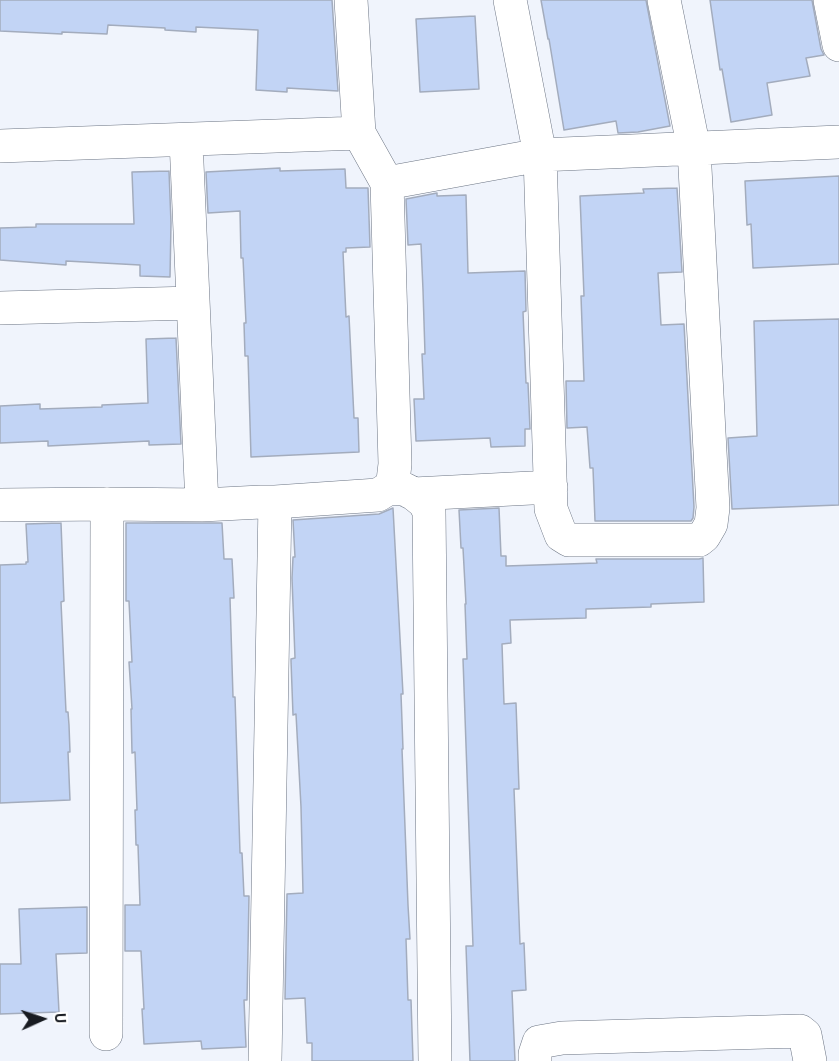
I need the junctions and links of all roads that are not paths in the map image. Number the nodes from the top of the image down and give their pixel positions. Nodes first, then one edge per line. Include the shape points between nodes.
1 (351, 0) edge
2 (510, 0) edge
3 (664, 0) edge
4 (830, 0) edge
5 (839, 45) edge
6 (359, 133) junction
7 (186, 140) junction
8 (839, 142) edge
9 (0, 146) edge
10 (694, 149) junction
11 (540, 155) junction
12 (387, 183) junction
13 (193, 303) junction
14 (0, 308) edge
15 (551, 487) junction
16 (402, 491) junction
17 (275, 502) junction
18 (107, 504) junction
19 (0, 505) edge
20 (202, 505) junction
21 (106, 1034) dead end
22 (265, 1061) edge
23 (435, 1061) edge
24 (535, 1061) edge
25 (810, 1061) edge

1 - 6 street
2 - 11 street
3 - 10 street
4 - 5 street
6 - 7 street
6 - 12 street
7 - 9 street
7 - 13 street
8 - 10 street
10 - 11 street
10 - 15 street via 714,507 711,524 699,540 569,540 561,535 551,509
11 - 12 street
11 - 15 street
12 - 16 street via 393,481
13 - 14 street
13 - 20 street
15 - 16 street
16 - 17 street
16 - 23 street via 423,502 429,511
17 - 20 street
17 - 22 street
18 - 19 street
18 - 20 street
18 - 21 street
24 - 25 street via 539,1042 562,1038 800,1031 805,1035

